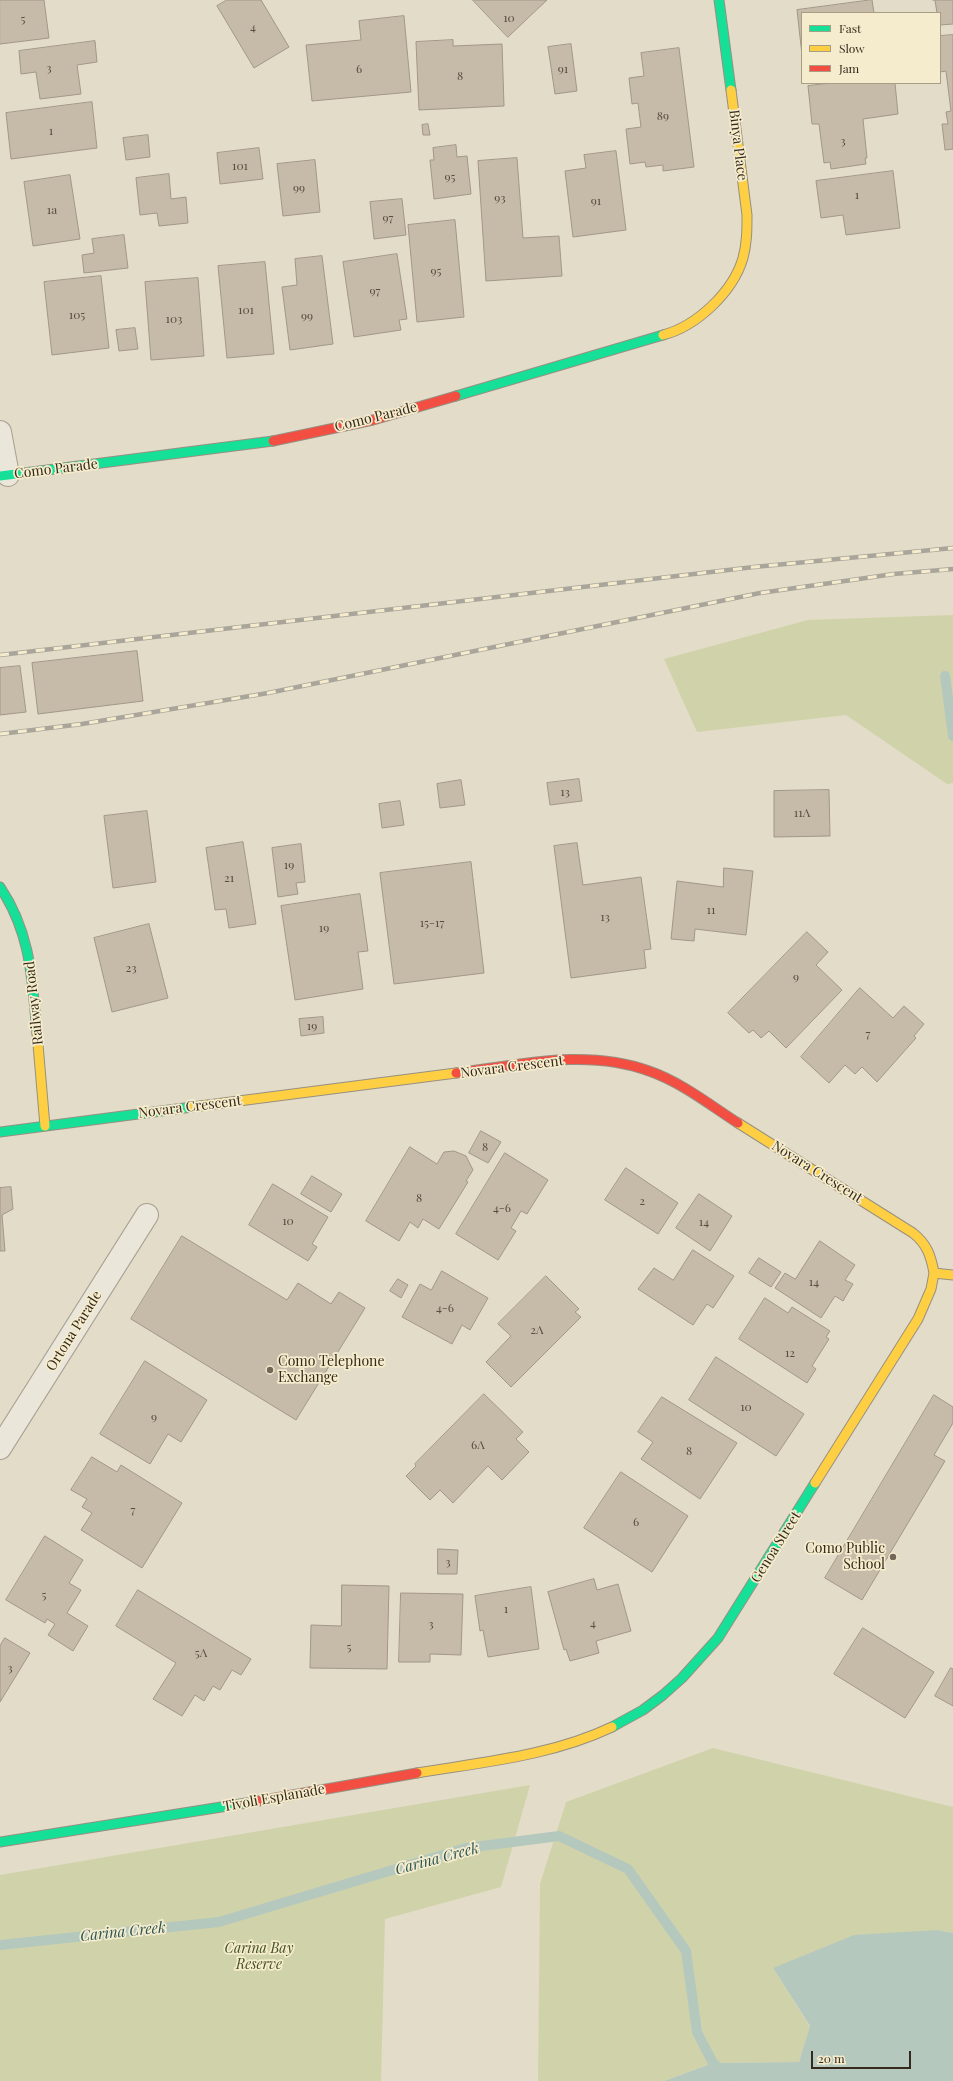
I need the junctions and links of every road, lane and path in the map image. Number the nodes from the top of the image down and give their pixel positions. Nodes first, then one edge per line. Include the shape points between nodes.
1 (719, 0) edge
2 (727, 287) joint
3 (0, 432) edge
4 (4, 476) edge
5 (0, 887) edge
6 (46, 1126) junction
7 (0, 1132) edge
8 (147, 1215) dead end
9 (934, 1273) junction
10 (953, 1275) edge
11 (0, 1448) edge
12 (547, 1750) joint
13 (0, 1842) edge

1 - 2 street, Binya Place via 746,223 746,245
2 - 4 street, Como Parade via 712,306 692,323 672,333 373,420 290,438
3 - 4 street
5 - 6 street, Railway Road via 17,915 26,942
6 - 7 street, Novara Crescent
6 - 9 street, Novara Crescent via 558,1060 620,1062 650,1071 686,1090 914,1234 927,1245 932,1256
8 - 11 street, Ortona Parade
9 - 10 street
9 - 12 street, Genoa Street via 931,1289 918,1319 730,1620 697,1665 661,1697 622,1723 571,1744
12 - 13 street, Tivoli Esplanade via 275,1798

